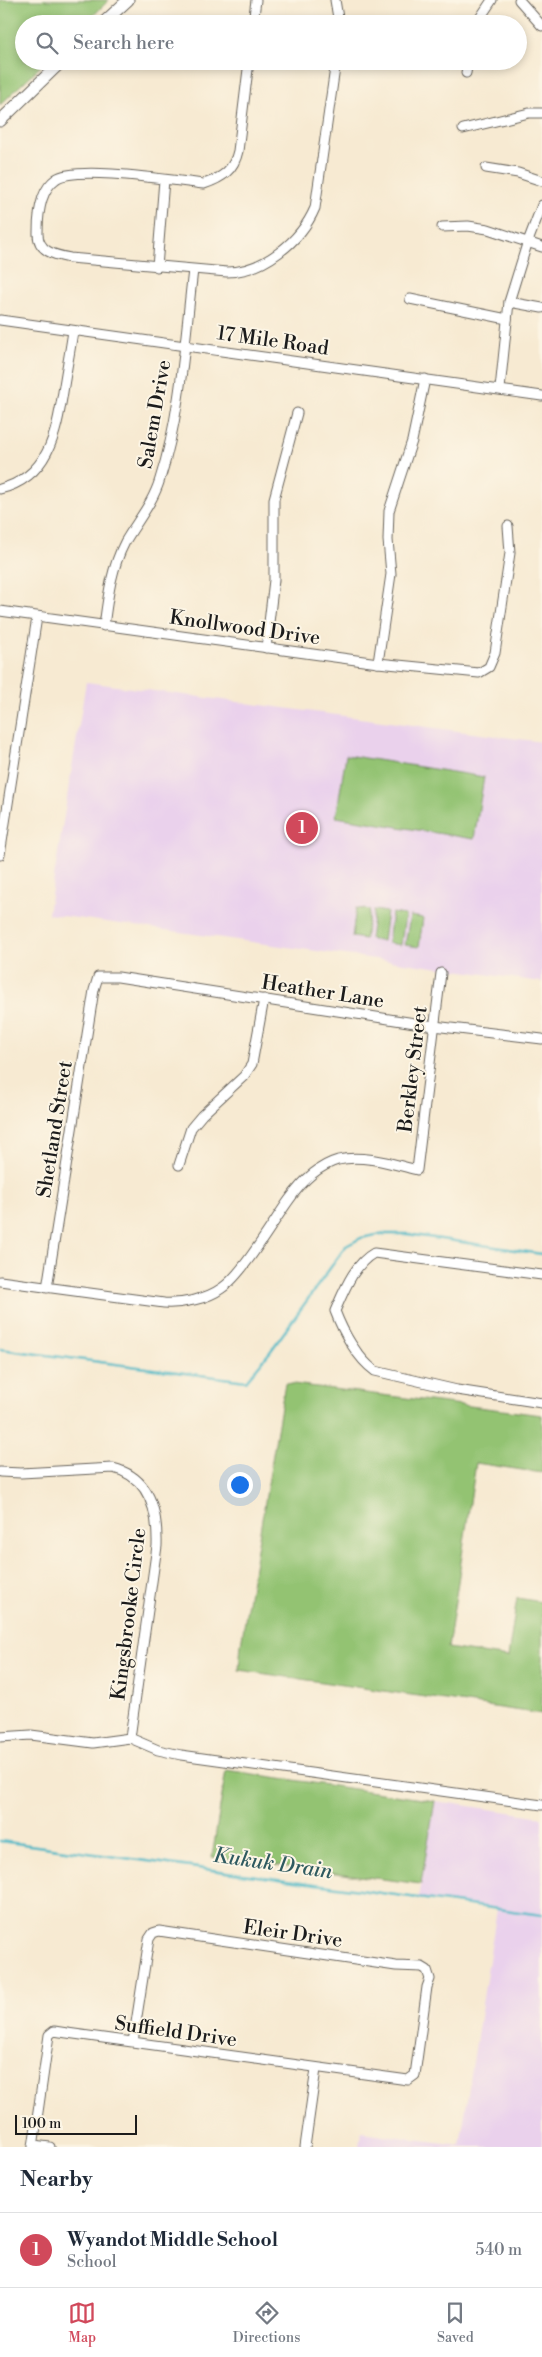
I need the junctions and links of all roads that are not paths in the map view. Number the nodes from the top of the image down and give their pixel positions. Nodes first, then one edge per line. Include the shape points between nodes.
1 (128, 0) edge
2 (256, 0) edge
3 (335, 0) edge
4 (492, 0) edge
5 (519, 0) edge
6 (112, 15) edge
7 (254, 15) edge
8 (338, 15) edge
9 (482, 15) edge
10 (542, 26) edge
11 (53, 70) edge
12 (248, 70) edge
13 (335, 70) edge
14 (466, 70) edge
15 (466, 73) dead end
16 (542, 112) edge
17 (0, 121) edge
18 (463, 130) dead end
19 (486, 168) dead end
20 (164, 180) junction
21 (542, 181) edge
22 (542, 205) edge
23 (442, 227) dead end
24 (527, 244) junction
25 (542, 247) edge
26 (157, 267) junction
27 (193, 270) junction
28 (410, 300) dead end
29 (510, 302) junction
30 (542, 308) edge
31 (507, 319) junction
32 (0, 320) edge
33 (73, 331) junction
34 (184, 346) junction
35 (425, 379) junction
36 (500, 389) junction
37 (542, 396) edge
38 (297, 413) dead end
39 (0, 489) edge
40 (508, 526) dead end
41 (0, 611) edge
42 (37, 617) junction
43 (104, 626) junction
44 (266, 648) junction
45 (378, 663) junction
46 (0, 855) edge
47 (441, 973) dead end
48 (98, 977) joint
49 (264, 999) junction
50 (434, 1026) junction
51 (542, 1039) edge
52 (179, 1165) dead end
53 (542, 1275) edge
54 (0, 1281) edge
55 (46, 1288) junction
56 (542, 1403) edge
57 (0, 1472) edge
58 (0, 1737) edge
59 (130, 1738) junction
60 (542, 1805) edge
61 (133, 2042) junction
62 (316, 2069) junction
63 (412, 2079) joint
64 (33, 2146) edge
65 (50, 2147) edge
66 (305, 2147) edge

1 - 6 street
2 - 7 street
3 - 8 street
4 - 9 street
5 - 10 street
11 - 17 street
12 - 20 street via 234,164 221,178 204,184
13 - 27 street via 318,196 311,217 282,250 255,268 238,272
14 - 15 street
16 - 18 street
19 - 21 street
20 - 26 street
20 - 26 street via 82,173 62,175 45,190 38,229 41,245 56,255
22 - 24 street
23 - 24 street via 488,229
24 - 25 street
24 - 29 street
26 - 27 street
27 - 34 street, Salem Drive
28 - 31 street
29 - 30 street
29 - 31 street
31 - 36 street
32 - 33 street, 17 Mile Road
33 - 34 street, 17 Mile Road
33 - 39 street via 50,448 38,467 23,479
34 - 35 street, 17 Mile Road
34 - 43 street, Salem Drive via 164,467 154,495 125,542 112,572
35 - 36 street, 17 Mile Road
35 - 45 street via 412,441 389,511 391,574
36 - 37 street, 17 Mile Road
38 - 44 street via 274,499 274,580
40 - 45 street, Knollwood Drive via 510,554 494,653 486,671 472,673
41 - 42 street, Knollwood Drive
42 - 43 street, Knollwood Drive
42 - 46 street
43 - 44 street, Knollwood Drive
44 - 45 street, Knollwood Drive
47 - 50 street, Berkley Street
48 - 49 street, Heather Lane via 118,977
48 - 55 street, Shetland Street
49 - 50 street, Heather Lane
49 - 52 street via 252,1064 191,1128
50 - 51 street, Heather Lane
50 - 55 street, Berkley Street via 417,1170 390,1163 350,1159 326,1164 293,1194 238,1272 223,1287 208,1295 174,1304
53 - 56 street via 374,1253 356,1269 335,1311 340,1326 367,1365 375,1371 457,1390
54 - 55 street
57 - 59 street, Kingsbrooke Circle via 124,1470 144,1488 151,1500 157,1519 157,1546
58 - 59 street via 31,1734 93,1743
59 - 60 street via 169,1753
61 - 62 street, Suffield Drive
61 - 63 street, Eleir Drive via 147,1948 153,1933 159,1932 427,1970 430,1979
61 - 64 street, Suffield Drive via 54,2031 49,2035
62 - 63 street, Suffield Drive
62 - 66 street
64 - 65 street

